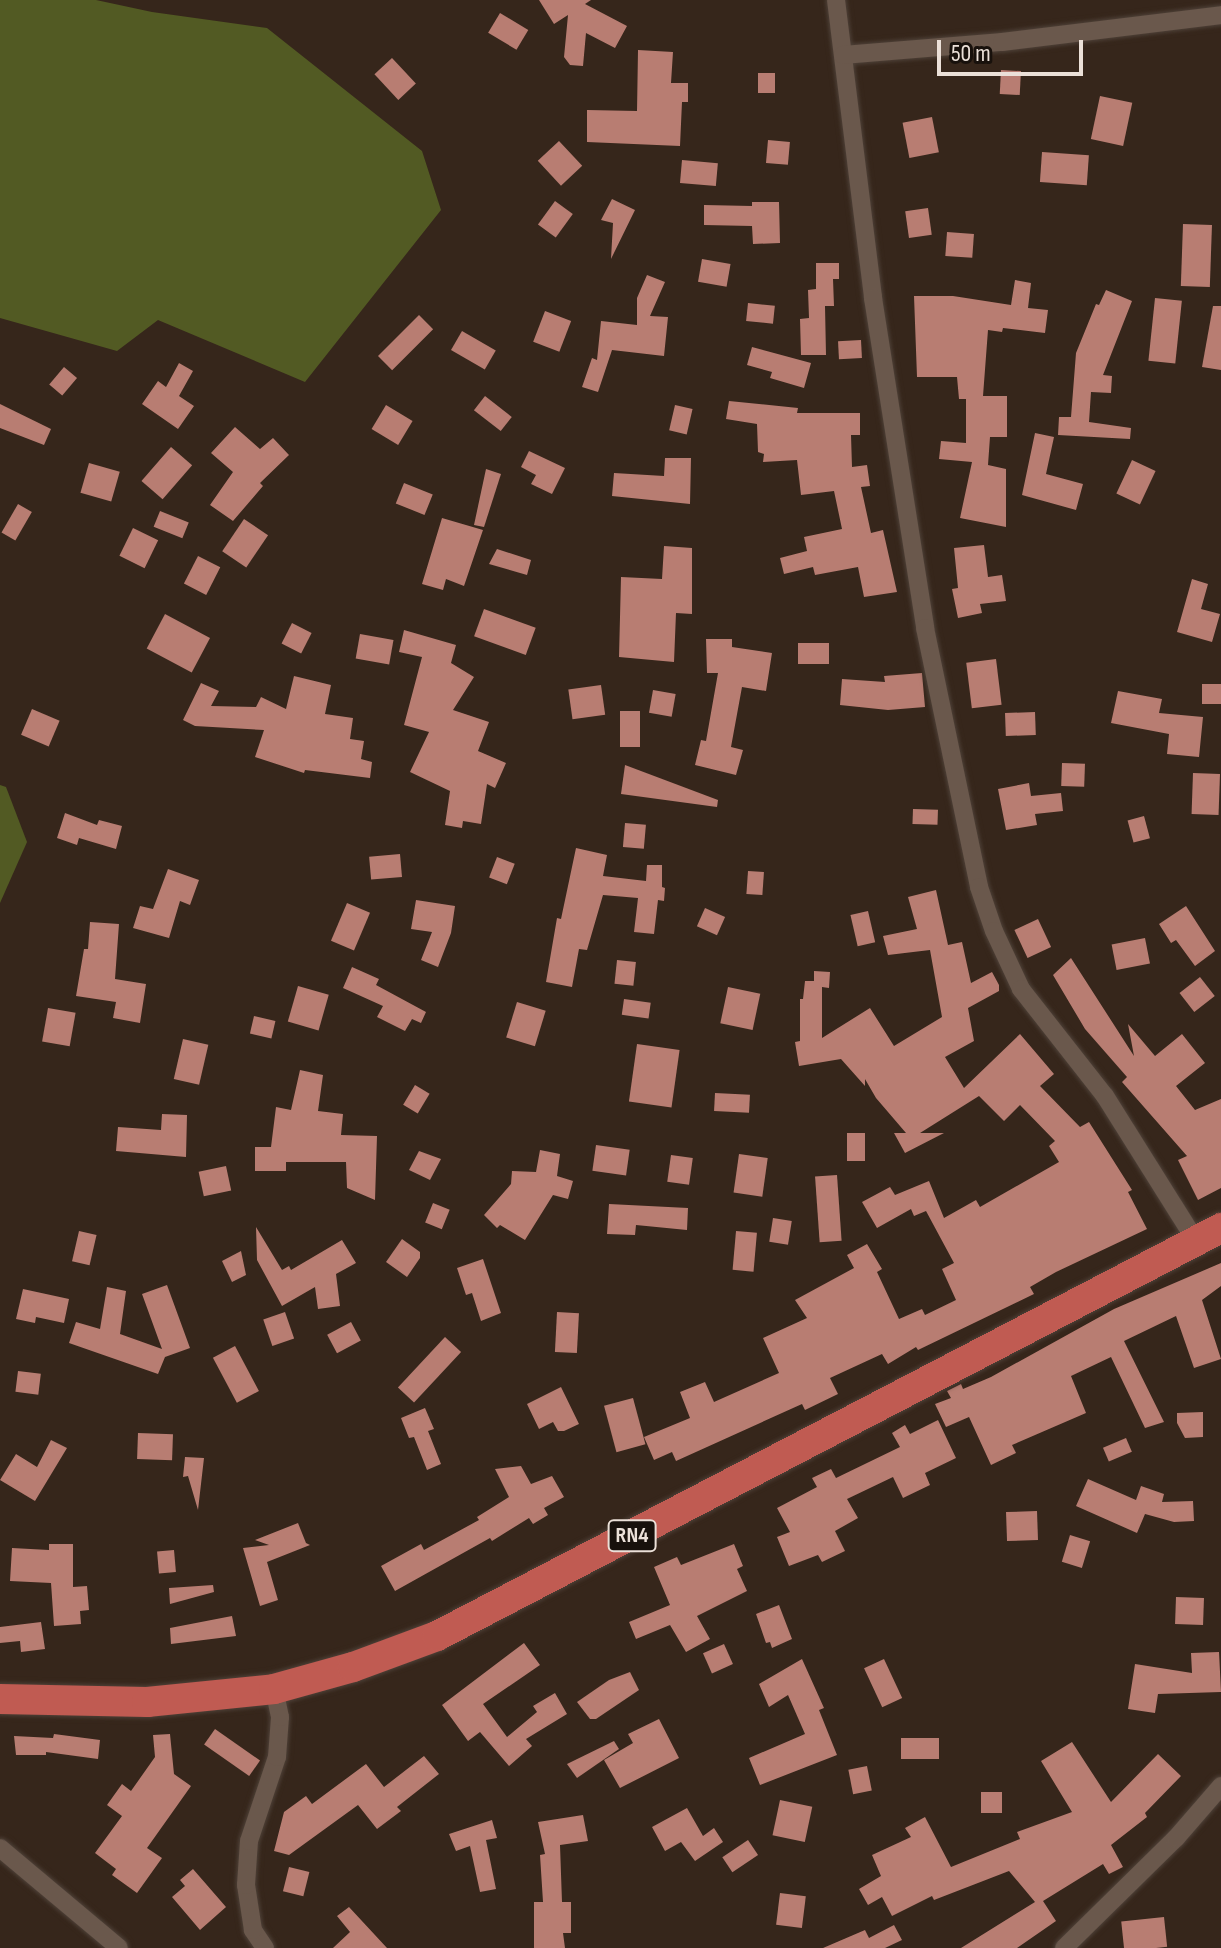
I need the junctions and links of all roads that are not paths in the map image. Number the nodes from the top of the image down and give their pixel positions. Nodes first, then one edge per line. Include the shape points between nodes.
1 (836, 0) edge
2 (1221, 15) edge
3 (843, 55) junction
4 (1208, 1235) edge
5 (274, 1689) junction
6 (0, 1699) edge
7 (1221, 1786) edge
8 (0, 1848) edge
9 (119, 1948) edge
10 (265, 1948) edge
11 (1064, 1948) edge

1 - 3 street
2 - 3 street
3 - 4 street via 873,298 922,612 979,887 1021,989
4 - 5 highway, RN4 via 437,1636
5 - 6 highway, RN4 via 147,1702
5 - 10 street via 280,1717 277,1757 249,1841 246,1885 253,1930
7 - 11 street
8 - 9 street

